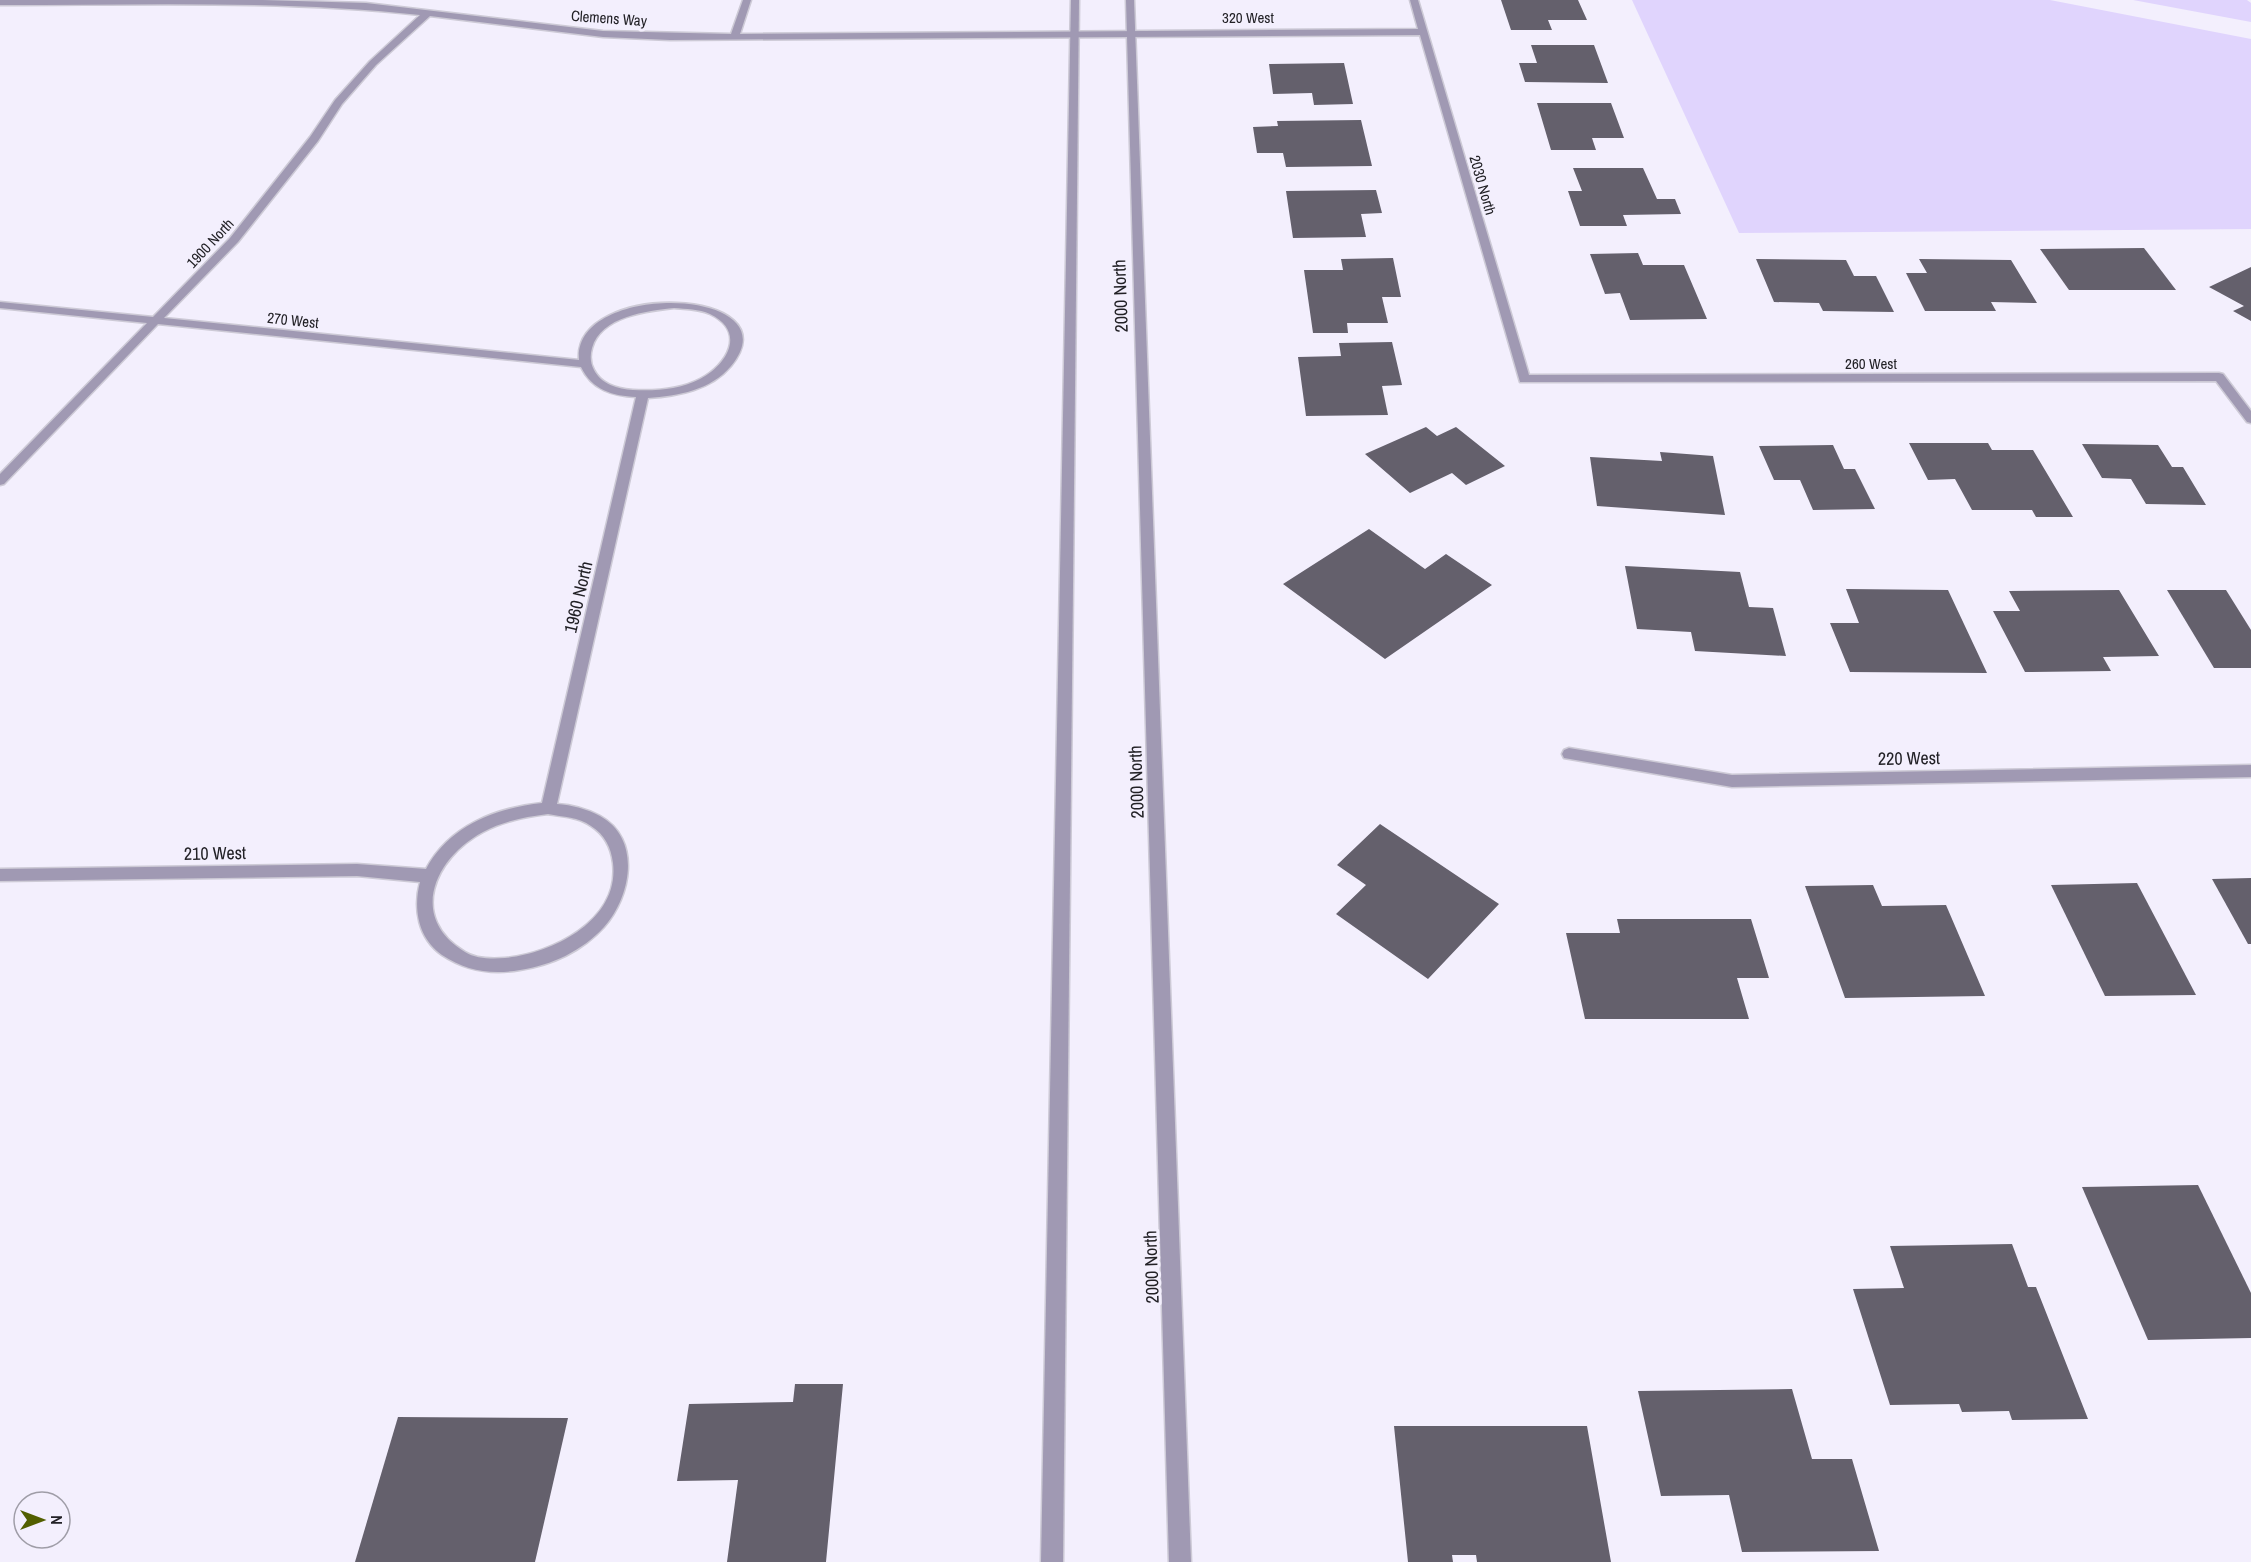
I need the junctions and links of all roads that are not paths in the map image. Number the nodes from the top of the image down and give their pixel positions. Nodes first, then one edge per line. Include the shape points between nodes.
1 (747, 0) edge
2 (1075, 0) edge
3 (1130, 0) edge
4 (1414, 0) edge
5 (197, 1) edge
6 (0, 2) edge
7 (427, 14) junction
8 (1131, 32) junction
9 (1423, 32) junction
10 (1074, 33) junction
11 (735, 36) junction
12 (0, 305) edge
13 (155, 321) junction
14 (583, 364) junction
15 (1524, 379) joint
16 (643, 395) junction
17 (2251, 419) edge
18 (0, 481) edge
19 (1569, 754) dead end
20 (2251, 771) edge
21 (548, 808) junction
22 (0, 875) edge
23 (429, 876) junction
24 (1052, 1562) edge
25 (1180, 1562) edge

1 - 11 street
2 - 10 street
3 - 8 street, 2000 North
4 - 9 street, 2030 North
5 - 6 street, Clemens Way
5 - 7 street, Clemens Way via 366,6
7 - 11 street, Clemens Way via 603,34
7 - 13 street, 1900 North via 373,63 338,102 234,240
8 - 9 street, 320 West
8 - 10 street, 320 West
8 - 25 street, 2000 North
9 - 15 street, 2030 North
10 - 11 street, Clemens Way
10 - 24 street
12 - 13 street, 270 West
13 - 14 street, 270 West
13 - 18 street, 1900 North
14 - 16 street via 603,386
14 - 16 street via 584,350 592,336 627,313 674,304 715,313 729,322 736,335 736,349 713,376 668,393
15 - 17 street, 260 West via 2219,377
16 - 21 street, 1960 North
19 - 20 street, 220 West via 1732,781
21 - 23 street via 519,811 465,835
21 - 23 street via 576,812 599,823 616,841 622,863 620,887 607,912 585,935 557,953 524,964 492,966 462,959 440,946 426,925 423,901
22 - 23 street, 210 West via 357,870

